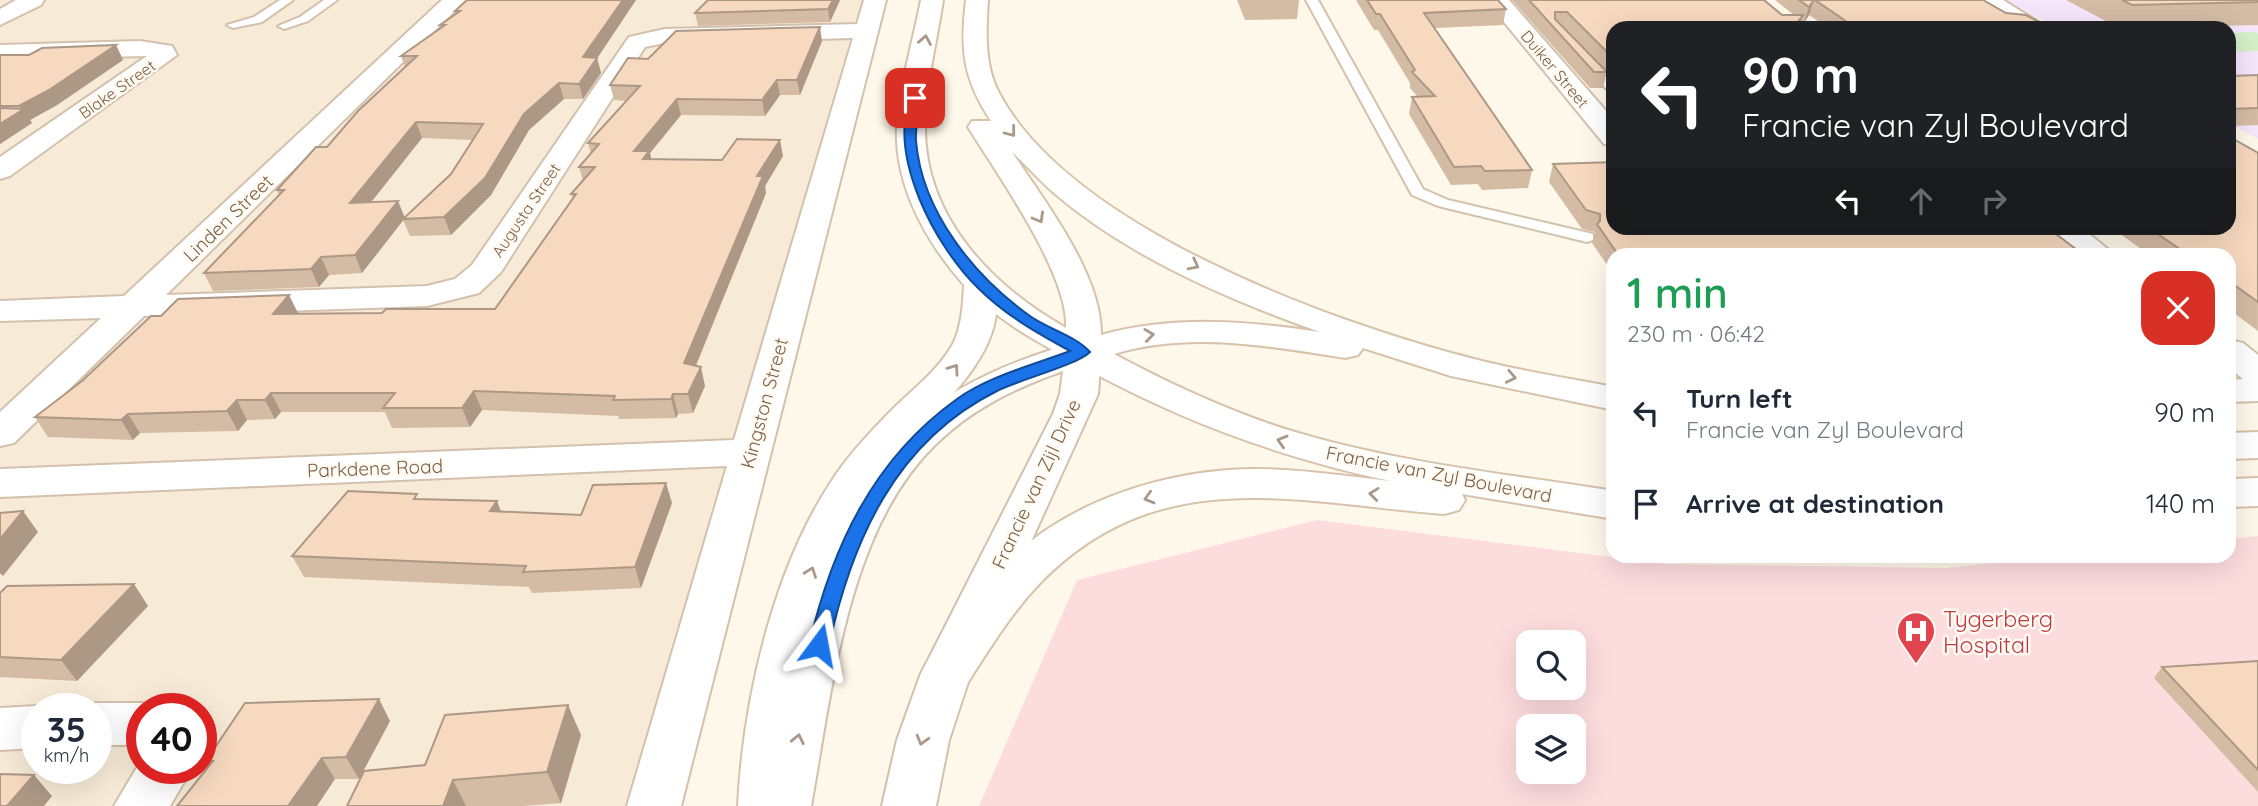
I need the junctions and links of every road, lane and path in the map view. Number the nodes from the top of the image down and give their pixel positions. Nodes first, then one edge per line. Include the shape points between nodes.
1 (33, 0) edge
2 (287, 0) edge
3 (331, 0) edge
4 (455, 0) edge
5 (932, 0) edge
6 (1312, 0) edge
7 (1497, 0) edge
8 (1987, 0) edge
9 (976, 12) edge
10 (871, 15) edge
11 (0, 18) edge
12 (2024, 21) edge
13 (233, 25) dead end
14 (284, 26) dead end
15 (1576, 51) edge
16 (0, 52) edge
17 (1606, 83) edge
18 (1606, 129) edge
19 (0, 170) edge
20 (2072, 235) edge
21 (1587, 237) dead end
22 (2090, 248) edge
23 (981, 284) junction
24 (135, 306) junction
25 (0, 311) edge
26 (1083, 352) junction
27 (2236, 356) edge
28 (1444, 362) junction
29 (2258, 373) edge
30 (2258, 390) edge
31 (2236, 391) edge
32 (1606, 397) edge
33 (0, 434) edge
34 (2258, 445) edge
35 (2236, 446) edge
36 (751, 452) junction
37 (0, 483) edge
38 (2258, 492) edge
39 (2236, 493) edge
40 (1606, 505) edge
41 (1606, 506) edge
42 (945, 676) junction
43 (21, 728) edge
44 (0, 729) edge
45 (155, 784) edge
46 (141, 806) edge
47 (654, 806) edge
48 (765, 806) edge
49 (784, 806) edge
50 (909, 806) edge

1 - 11 street
2 - 13 lane via 264,18
3 - 14 lane via 304,19
4 - 24 street, Linden Street
23 -> 5 street, Francie van Zyl Boulevard via 930,210 912,152 911,124
6 - 21 lane via 1417,192 1443,203
7 - 18 street, Duiker Street
8 - 12 street
9 -> 26 street, Francie van Zijl Drive via 965,56 967,86 985,133 1041,220 1076,288 1084,320
9 -> 28 street via 979,75 992,105 1042,166 1083,199 1133,232 1223,280
10 - 24 street, Augusta Street via 664,36 638,43 484,272 454,291 427,296
10 - 36 street, Kingston Street
15 - 17 lane
16 - 19 street, Blake Street via 141,48 163,51 164,55
20 - 22 street
23 - 26 street, Francie van Zyl Boulevard via 1035,327
48 -> 23 street via 765,767 779,673 799,602 828,527 851,483 948,377 972,341
24 - 25 street
24 - 33 street, Linden Street
26 -> 28 street via 1130,338 1237,331
40 -> 26 street, Francie van Zyl Boulevard via 1421,474 1280,440 1215,418 1132,381
26 - 42 street, Francie van Zijl Drive via 1072,414
49 -> 26 street via 828,604 861,518 888,475 904,452 964,401
27 - 29 street
28 -> 32 street
30 - 31 street
34 - 35 street
36 - 37 street, Parkdene Road
36 - 47 street, Kingston Street
38 - 39 street
41 -> 42 street via 1413,498 1285,483 1221,484 1169,492 1132,503 1093,523 1037,560
42 -> 50 street, Francie van Zijl Drive via 915,765
43 - 44 street
45 - 46 street

